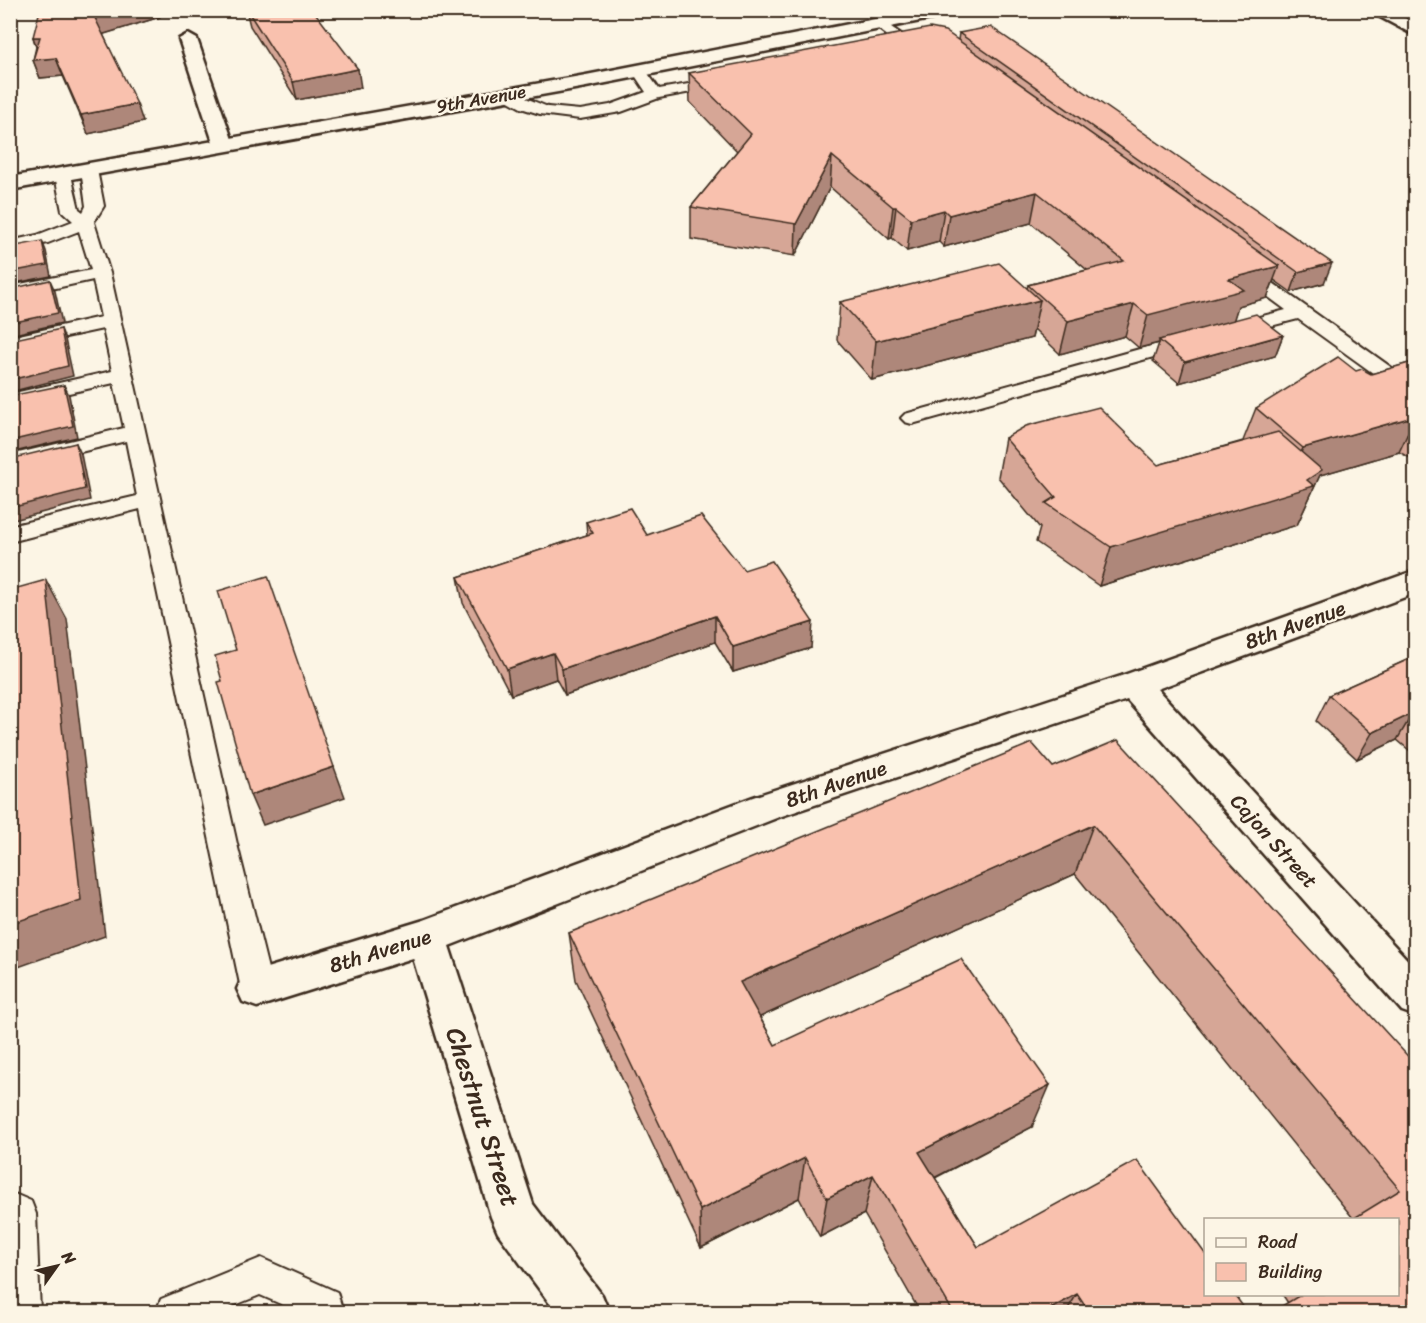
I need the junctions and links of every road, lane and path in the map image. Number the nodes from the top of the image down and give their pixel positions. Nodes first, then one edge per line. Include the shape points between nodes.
1 (951, 10) edge
2 (1375, 10) edge
3 (881, 24) junction
4 (1416, 31) edge
5 (188, 39) dead end
6 (889, 52) edge
7 (639, 70) junction
8 (737, 79) edge
9 (655, 94) junction
10 (506, 95) junction
11 (224, 145) junction
12 (89, 170) junction
13 (63, 175) junction
14 (10, 184) edge
15 (85, 222) junction
16 (10, 246) edge
17 (1233, 263) edge
18 (101, 273) junction
19 (10, 292) edge
20 (1300, 312) junction
21 (111, 321) junction
22 (10, 343) edge
23 (123, 375) junction
24 (1416, 395) edge
25 (10, 400) edge
26 (912, 418) dead end
27 (135, 432) junction
28 (10, 462) edge
29 (149, 500) junction
30 (10, 534) edge
31 (1416, 580) edge
32 (1133, 685) junction
33 (426, 938) junction
34 (257, 988) joint
35 (1416, 998) edge
36 (10, 1210) edge
37 (22, 1312) edge
38 (174, 1312) edge
39 (325, 1312) edge
40 (585, 1312) edge

1 - 3 street, 9th Avenue
2 - 4 street
3 - 6 lane via 919,48
3 - 7 street, 9th Avenue
5 - 11 street
7 - 9 lane
7 - 10 street, 9th Avenue
8 - 9 lane
9 - 10 lane via 615,110 584,116 533,109
10 - 11 street, 9th Avenue
11 - 12 street, 9th Avenue
12 - 13 street, 9th Avenue
12 - 15 lane via 95,206
13 - 14 street, 9th Avenue
13 - 15 lane via 71,210
15 - 16 lane via 42,239
15 - 18 lane
17 - 20 lane
18 - 19 lane
18 - 21 lane
20 - 24 lane
20 - 26 lane
21 - 22 lane
21 - 23 lane
23 - 25 lane
23 - 27 lane
27 - 28 lane
27 - 29 lane
29 - 30 lane
29 - 34 lane
31 - 32 street, 8th Avenue
32 - 33 street, 8th Avenue via 766,807
32 - 35 street, Cajon Street
33 - 34 street, 8th Avenue
33 - 40 street, Chestnut Street via 514,1217
36 - 37 lane via 18,1214
38 - 39 lane via 261,1276 324,1305

